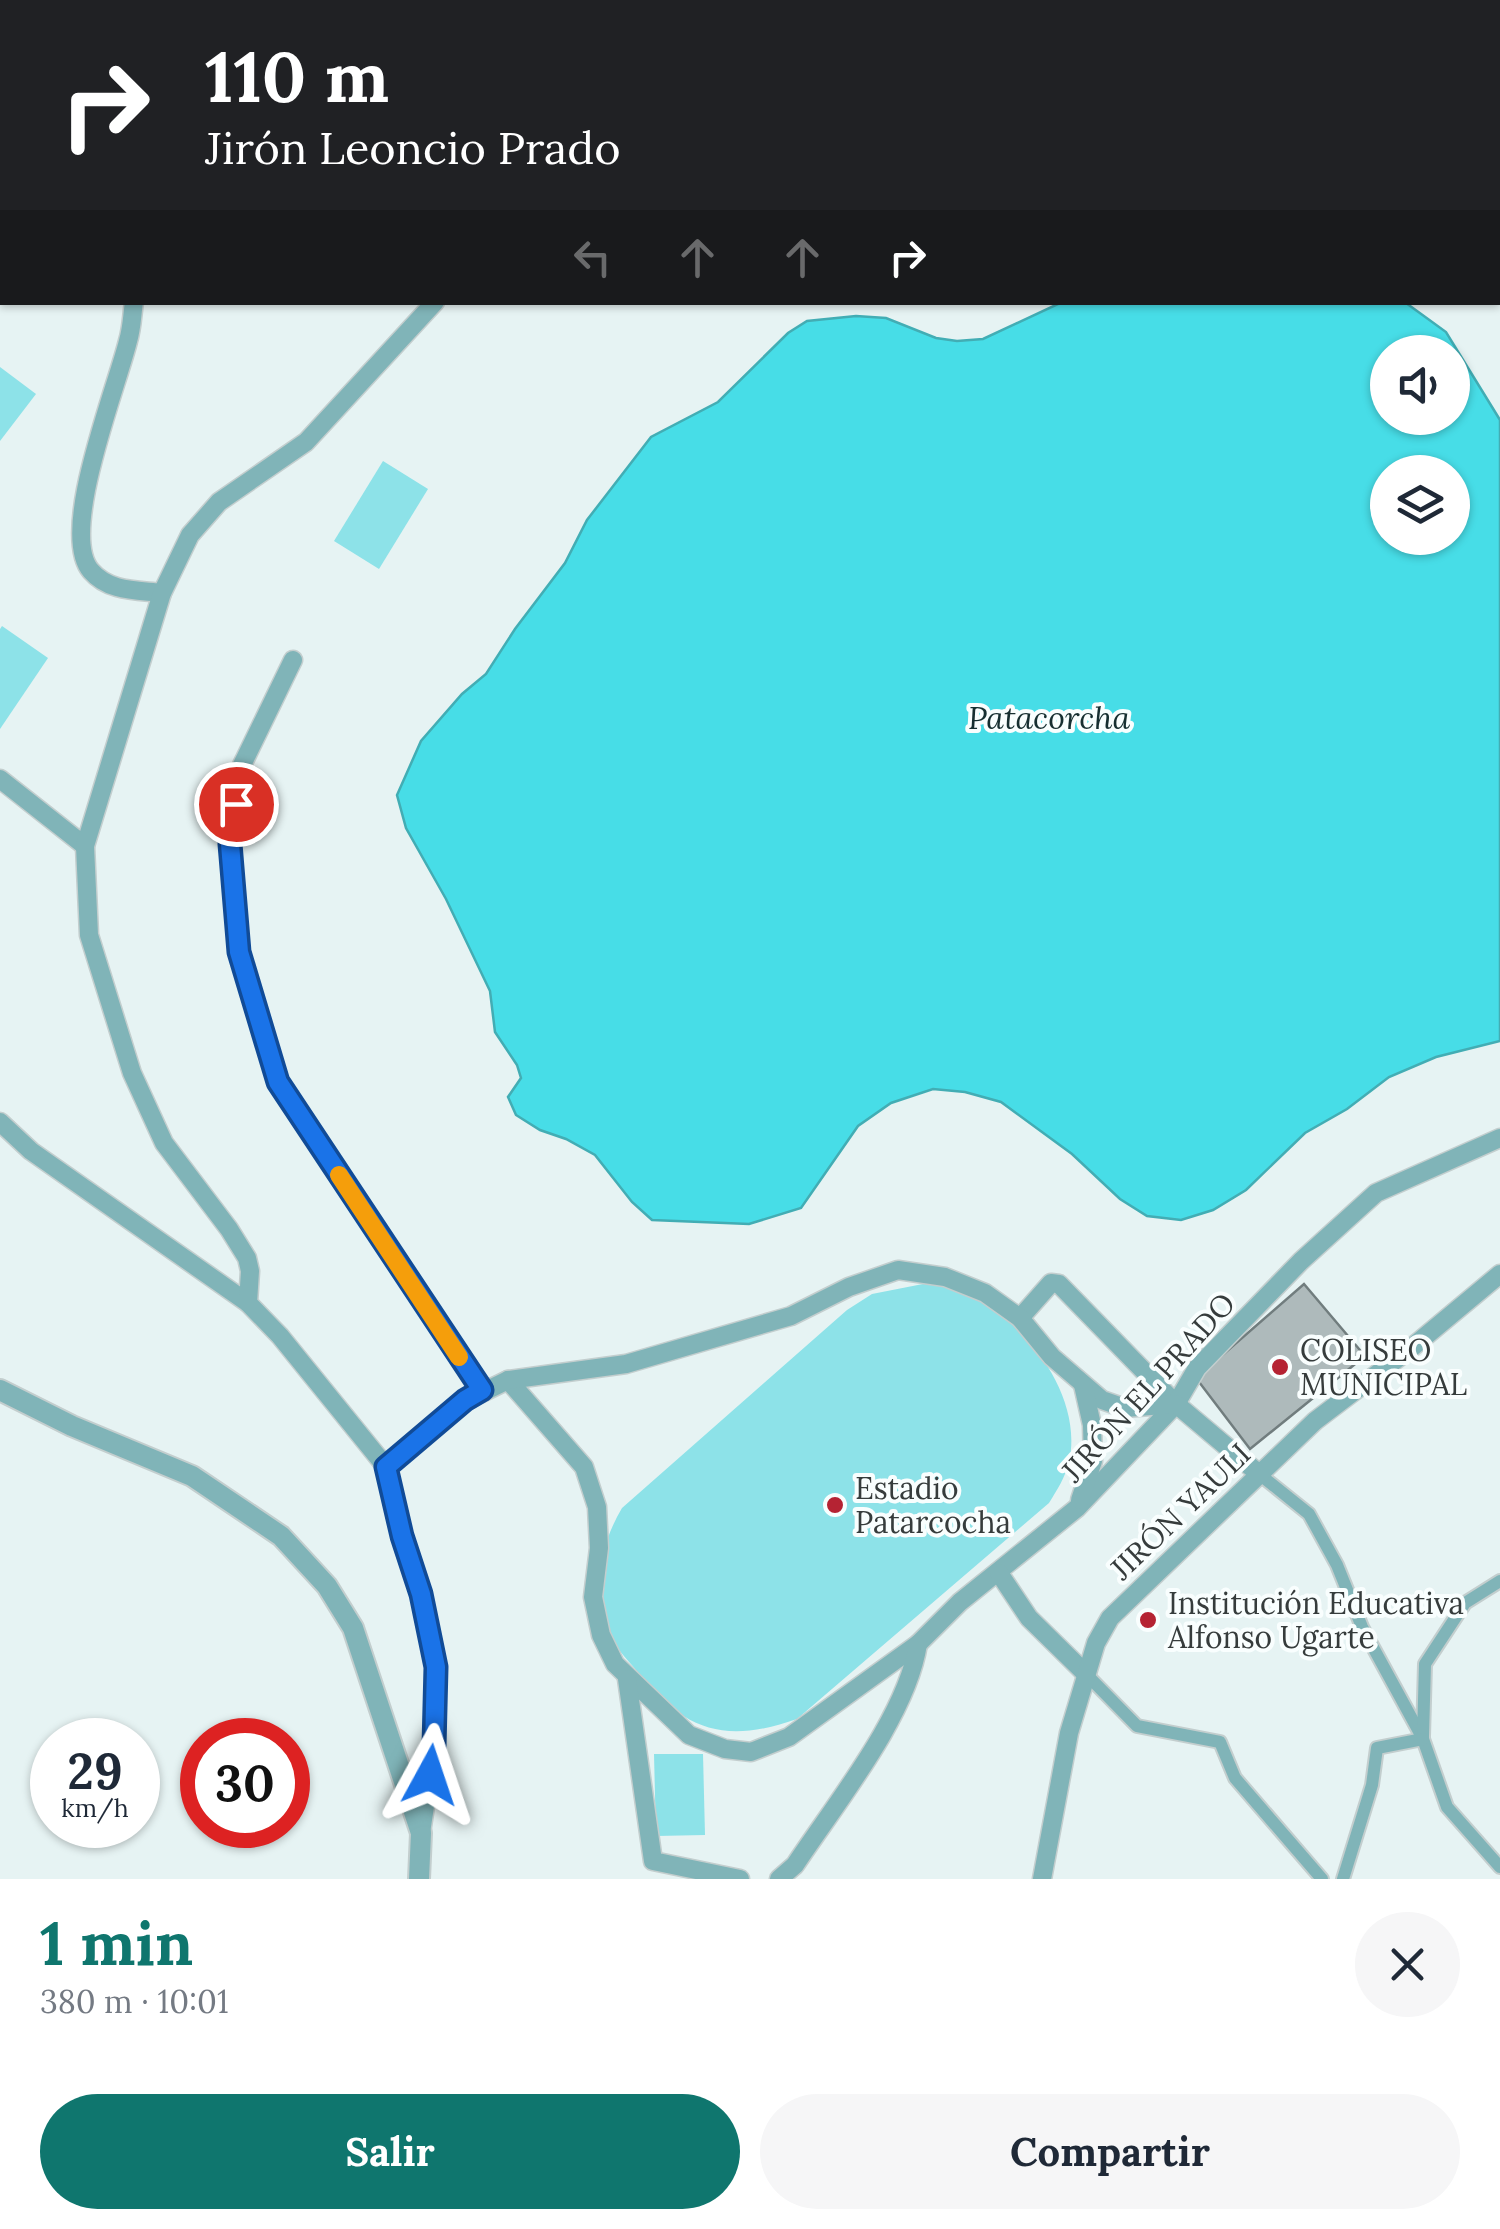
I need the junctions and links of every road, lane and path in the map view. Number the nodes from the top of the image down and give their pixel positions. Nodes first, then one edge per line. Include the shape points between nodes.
1 (134, 305) edge
2 (432, 305) edge
3 (162, 593) junction
4 (294, 660) dead end
5 (0, 778) edge
6 (85, 846) junction
7 (0, 1122) edge
8 (1500, 1138) edge
9 (1500, 1274) edge
10 (248, 1303) junction
11 (1020, 1318) junction
12 (508, 1380) junction
13 (1083, 1384) junction
14 (0, 1390) edge
15 (482, 1390) junction
16 (1176, 1404) junction
17 (386, 1467) junction
18 (1258, 1472) junction
19 (1078, 1508) junction
20 (999, 1573) junction
21 (1500, 1581) edge
22 (918, 1644) junction
23 (1086, 1674) junction
24 (627, 1678) junction
25 (1423, 1739) junction
26 (421, 1833) junction
27 (1500, 1867) edge
28 (419, 1879) edge
29 (740, 1879) edge
30 (779, 1879) edge
31 (1042, 1879) edge
32 (1322, 1879) edge
33 (1343, 1879) edge

1 - 3 street via 83,493 82,548 85,562 104,582
2 - 3 street via 306,442 218,502 190,536
3 - 6 street
4 - 15 street via 242,765 230,844 239,952 278,1082
5 - 6 street
6 - 10 street via 89,935 132,1073 164,1142 247,1258
7 - 10 street via 31,1152
8 - 16 street, JIRÓN EL PRADO via 1376,1193 1198,1368
9 - 18 street, JIRÓN YAULI
10 - 17 street
11 - 12 street via 945,1277 898,1270 791,1316 626,1364
11 - 13 street
11 - 16 street via 1051,1283 1059,1284
12 - 15 street
12 - 24 street, JIRÓN EL PRADO via 584,1467 596,1508 600,1635
13 - 16 street via 1125,1408
13 - 19 street via 1094,1461
14 - 26 street via 192,1476 281,1536 327,1586 353,1628
15 - 17 street
16 - 18 street
16 - 19 street, JIRÓN EL PRADO
17 - 26 street via 436,1667 434,1746
18 - 23 street, JIRÓN YAULI via 1110,1618
18 - 25 street via 1309,1514
19 - 20 street, JIRÓN EL PRADO
20 - 22 street, JIRÓN EL PRADO
20 - 23 street via 1029,1618
21 - 25 street via 1465,1604 1424,1664
22 - 24 street, JIRÓN EL PRADO via 789,1737 751,1752 689,1735
22 - 30 street via 902,1701 795,1865
23 - 31 street, JIRÓN YAULI via 1068,1733
23 - 32 street via 1137,1726 1220,1742 1235,1778
24 - 29 street via 653,1861
25 - 27 street via 1447,1807
25 - 33 street via 1377,1748
26 - 28 street

